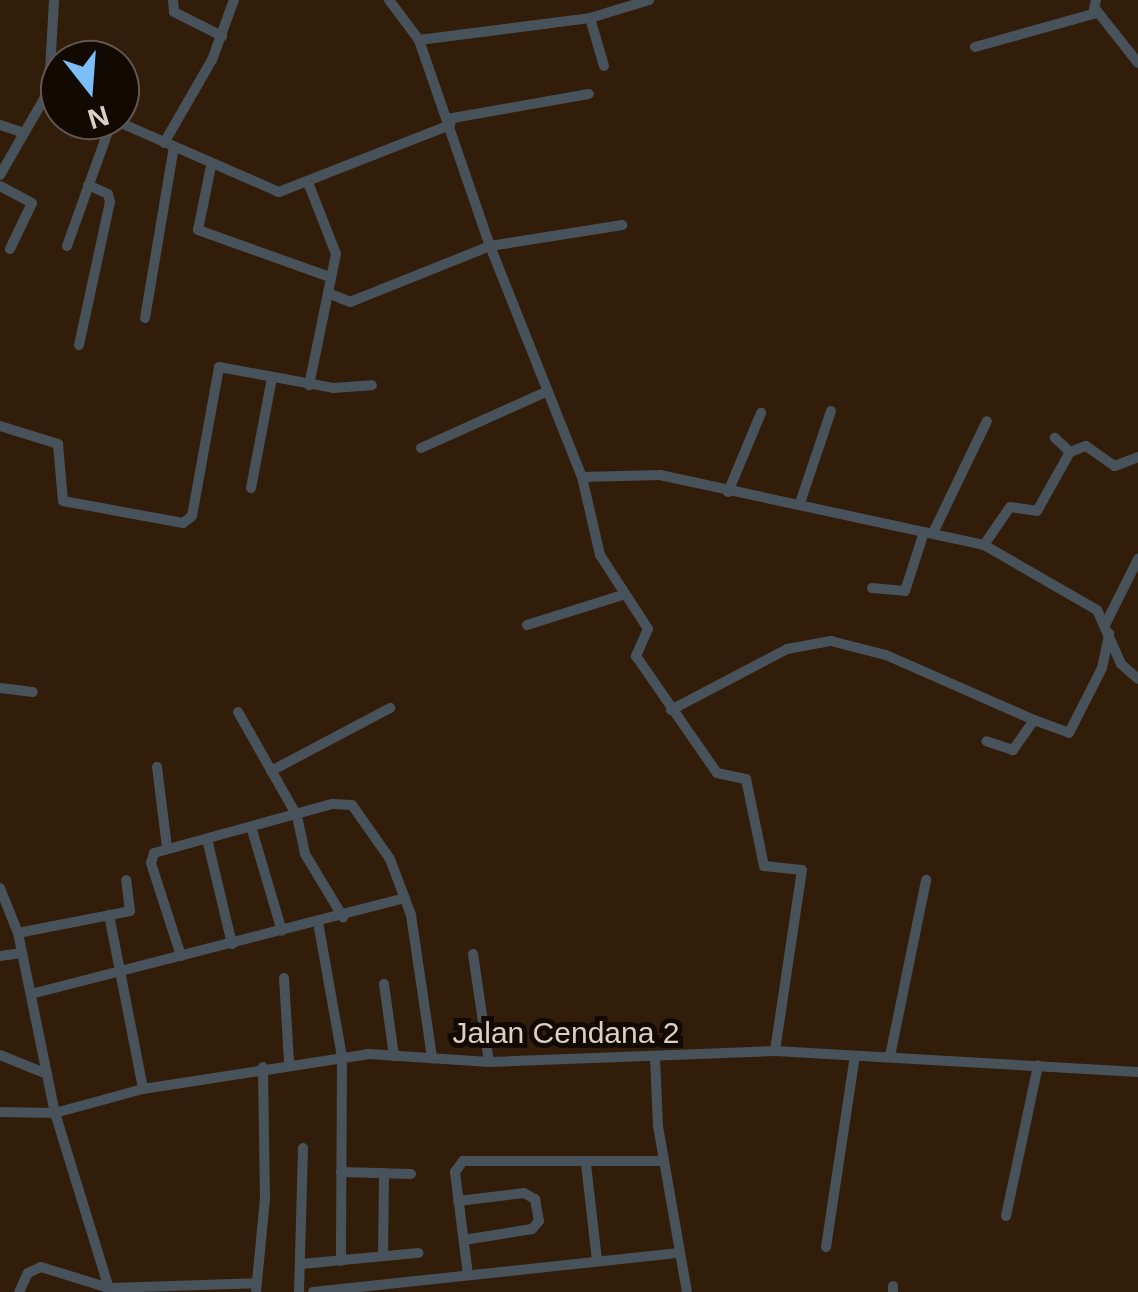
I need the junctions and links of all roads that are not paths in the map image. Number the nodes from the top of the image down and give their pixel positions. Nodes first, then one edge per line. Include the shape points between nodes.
1 (54, 0) edge
2 (173, 0) edge
3 (234, 0) edge
4 (389, 0) edge
5 (649, 0) edge
6 (1096, 6) edge
7 (590, 18) junction
8 (222, 36) junction
9 (54, 40) edge
10 (418, 40) junction
11 (974, 47) dead end
12 (1138, 63) edge
13 (604, 66) dead end
14 (590, 94) dead end
15 (40, 112) edge
16 (449, 122) junction
17 (0, 124) edge
18 (140, 132) edge
19 (24, 134) junction
20 (105, 140) edge
21 (169, 145) junction
22 (211, 166) junction
23 (0, 175) edge
24 (309, 185) junction
25 (0, 186) edge
26 (88, 186) junction
27 (622, 225) dead end
28 (67, 246) dead end
29 (490, 246) junction
30 (10, 250) dead end
31 (330, 277) junction
32 (328, 293) junction
33 (145, 318) dead end
34 (79, 344) dead end
35 (272, 378) junction
36 (309, 385) junction
37 (372, 385) dead end
38 (548, 391) junction
39 (831, 411) dead end
40 (761, 413) dead end
41 (987, 420) dead end
42 (0, 426) edge
43 (1054, 438) dead end
44 (422, 448) dead end
45 (1070, 452) junction
46 (1138, 457) edge
47 (582, 477) junction
48 (251, 488) dead end
49 (728, 492) junction
50 (800, 502) junction
51 (928, 532) junction
52 (984, 546) junction
53 (1138, 559) edge
54 (872, 588) dead end
55 (624, 595) junction
56 (527, 625) dead end
57 (1108, 628) junction
58 (1138, 679) edge
59 (0, 688) edge
60 (33, 692) dead end
61 (390, 708) dead end
62 (671, 710) junction
63 (238, 712) dead end
64 (1034, 720) junction
65 (986, 741) dead end
66 (156, 766) dead end
67 (271, 771) junction
68 (297, 816) junction
69 (252, 830) junction
70 (207, 839) junction
71 (167, 847) junction
72 (126, 880) dead end
73 (926, 880) dead end
74 (0, 888) edge
75 (405, 898) junction
76 (109, 915) junction
77 (342, 917) junction
78 (318, 922) junction
79 (282, 931) junction
80 (18, 933) junction
81 (232, 944) junction
82 (22, 953) junction
83 (473, 954) dead end
84 (0, 956) edge
85 (180, 956) junction
86 (117, 974) junction
87 (284, 978) dead end
88 (384, 984) dead end
89 (31, 994) junction
90 (775, 1051) junction
91 (0, 1056) edge
92 (394, 1056) junction
93 (855, 1056) junction
94 (890, 1056) junction
95 (342, 1057) junction
96 (432, 1058) junction
97 (655, 1060) junction
98 (489, 1062) junction
99 (289, 1063) junction
100 (1038, 1064) junction
101 (263, 1067) junction
102 (1138, 1072) edge
103 (47, 1074) junction
104 (144, 1089) junction
105 (0, 1112) edge
106 (55, 1113) junction
107 (302, 1148) dead end
108 (662, 1161) junction
109 (586, 1164) junction
110 (341, 1172) junction
111 (384, 1174) junction
112 (411, 1174) dead end
113 (458, 1201) junction
114 (1006, 1216) dead end
115 (464, 1240) junction
116 (826, 1248) dead end
117 (418, 1253) dead end
118 (679, 1253) junction
119 (383, 1256) junction
120 (341, 1261) junction
121 (597, 1262) junction
122 (301, 1264) junction
123 (468, 1275) junction
124 (427, 1286) edge
125 (256, 1288) edge
126 (109, 1290) edge
127 (20, 1292) edge
128 (299, 1292) edge
129 (313, 1292) edge
130 (687, 1292) edge

1 - 9 street
2 - 8 street via 174,12
3 - 8 street
4 - 10 street
5 - 7 street
6 - 11 street
6 - 12 street
7 - 10 street
7 - 13 street
8 - 21 street
10 - 16 street
14 - 16 street
15 - 19 street
16 - 24 street
16 - 29 street
17 - 19 street
18 - 21 street
19 - 23 street
20 - 26 street
21 - 22 street
21 - 33 street
22 - 24 street via 279,192
22 - 31 street via 198,230
24 - 31 street via 334,245
25 - 30 street via 32,203
26 - 28 street
26 - 34 street via 108,194 110,202
27 - 29 street
29 - 32 street via 350,302
29 - 38 street
31 - 32 street
32 - 36 street
35 - 36 street
35 - 42 street via 224,366 215,371 192,516 183,523 63,501 58,444
35 - 48 street
36 - 37 street
38 - 44 street
38 - 47 street
39 - 50 street
40 - 49 street
41 - 51 street
43 - 45 street
45 - 46 street via 1086,446 1115,466
45 - 52 street via 1036,511 1010,507
47 - 49 street via 626,471
47 - 55 street via 600,555
49 - 50 street
50 - 51 street
51 - 52 street
51 - 54 street via 906,590
52 - 57 street via 1070,593
53 - 57 street
55 - 56 street
55 - 62 street via 648,630 636,656
57 - 58 street via 1121,664
57 - 64 street via 1102,668 1072,730 1063,735
59 - 60 street
61 - 67 street
62 - 64 street via 787,649 831,640 886,655
62 - 90 street via 717,774 746,779 764,866 802,870
63 - 67 street
64 - 65 street via 1013,750
66 - 71 street
67 - 68 street
68 - 69 street
68 - 75 street via 352,805 390,859
68 - 77 street via 305,854
69 - 70 street
69 - 79 street
70 - 71 street
70 - 81 street
71 - 85 street via 151,863
72 - 76 street via 133,907
73 - 94 street
74 - 80 street
75 - 77 street
75 - 96 street
76 - 80 street
76 - 86 street
77 - 78 street
78 - 79 street
78 - 95 street
79 - 81 street
80 - 82 street
81 - 85 street
82 - 84 street
82 - 89 street
83 - 98 street
85 - 86 street
86 - 89 street
86 - 104 street
87 - 99 street
88 - 92 street
89 - 103 street
90 - 93 street, Jalan Cendana 2
90 - 97 street, Jalan Cendana 2
91 - 103 street
92 - 95 street, Jalan Cendana 2
92 - 96 street, Jalan Cendana 2
93 - 94 street, Jalan Cendana 2
93 - 116 street
94 - 100 street, Jalan Cendana 2
95 - 99 street, Jalan Cendana 2
95 - 110 street
96 - 98 street, Jalan Cendana 2
97 - 98 street, Jalan Cendana 2
97 - 108 street
99 - 101 street, Jalan Cendana 2
100 - 102 street, Jalan Cendana 2
100 - 114 street
101 - 104 street, Jalan Cendana 2
101 - 125 street via 266,1199
103 - 106 street
104 - 106 street, Jalan Cendana 2
105 - 106 street, Jalan Cendana 2
106 - 126 street
107 - 122 street
108 - 109 street
108 - 118 street
109 - 113 street via 463,1161 455,1172
109 - 121 street
110 - 111 street
110 - 120 street
111 - 112 street
111 - 119 street
113 - 115 street
113 - 115 street via 530,1194 539,1221 532,1229
115 - 123 street
117 - 119 street
118 - 121 street
118 - 130 street
119 - 120 street
120 - 122 street
121 - 123 street
122 - 128 street
123 - 124 street
124 - 129 street
125 - 126 street
126 - 127 street via 41,1266 28,1273

